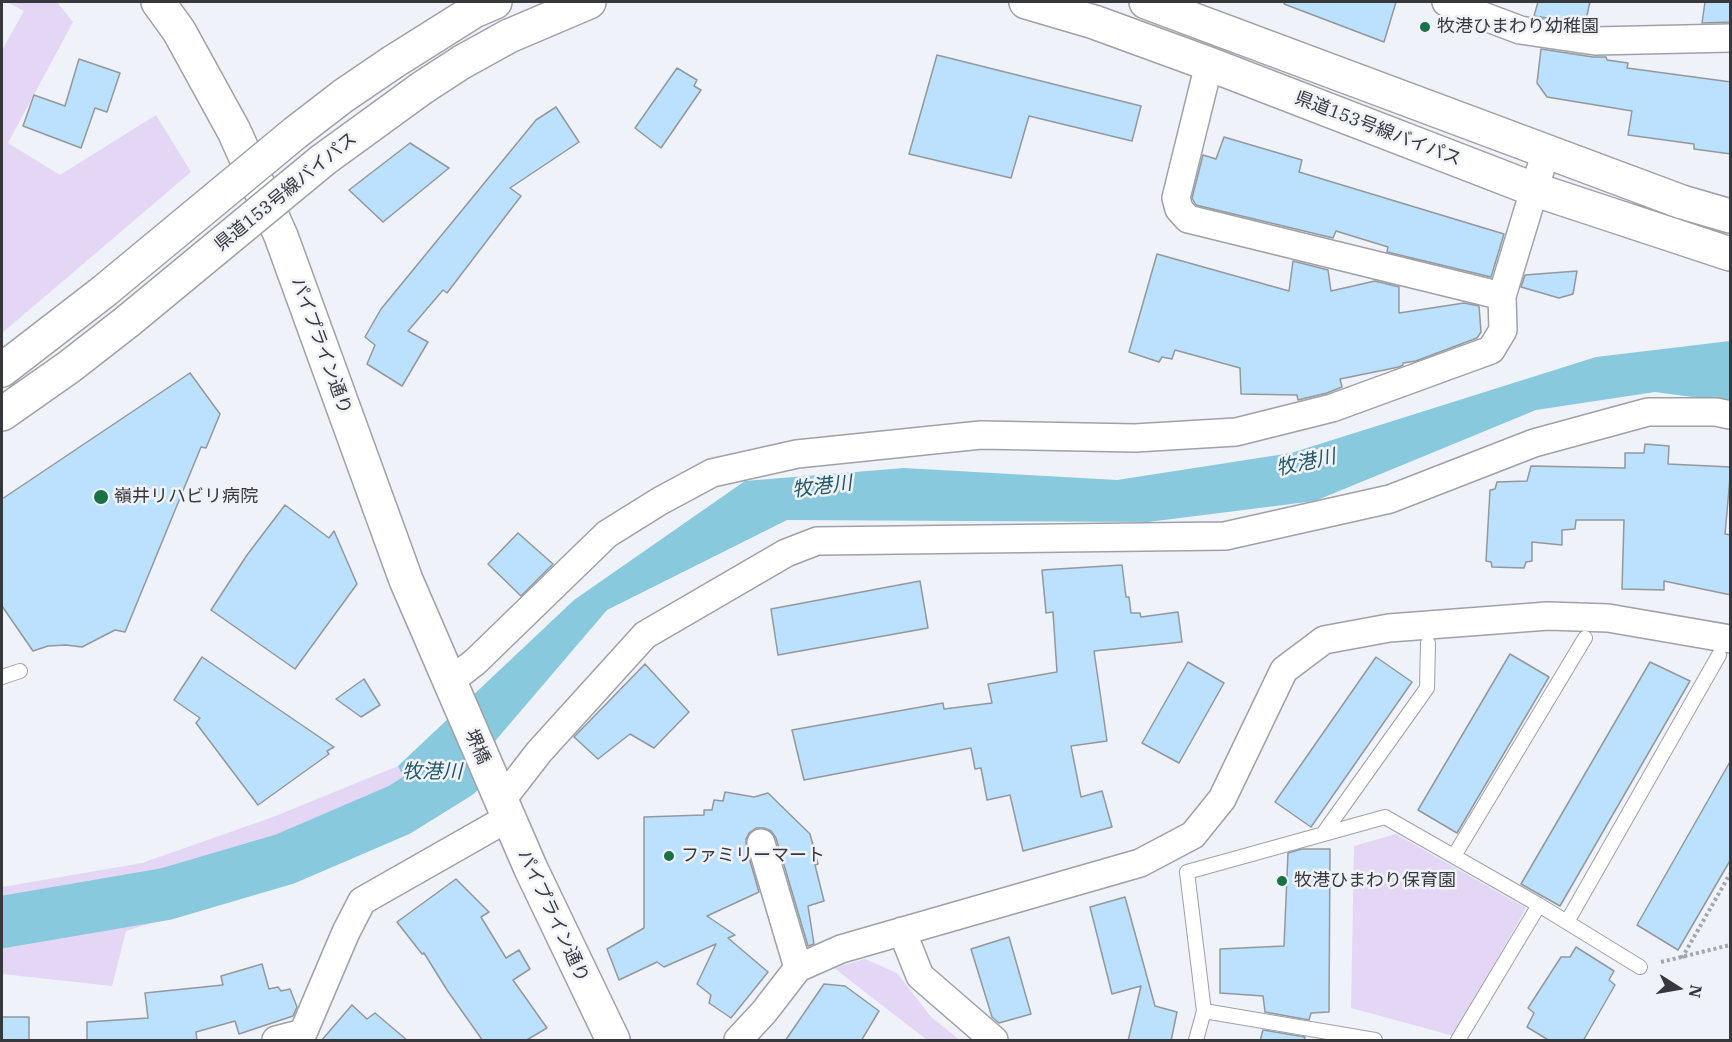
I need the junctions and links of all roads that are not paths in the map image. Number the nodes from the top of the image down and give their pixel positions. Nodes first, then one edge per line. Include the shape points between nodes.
1 (158, 2) edge
2 (495, 2) edge
3 (590, 2) edge
4 (1026, 2) edge
5 (1146, 2) edge
6 (1446, 2) edge
7 (1731, 38) edge
8 (1209, 64) junction
9 (1546, 151) junction
10 (1533, 189) junction
11 (1731, 216) edge
12 (1731, 254) edge
13 (1502, 296) junction
14 (2, 370) edge
15 (2, 414) edge
16 (1731, 415) edge
17 (1585, 638) dead end
18 (1428, 643) dead end
19 (1725, 647) edge
20 (20, 671) dead end
21 (2, 677) edge
22 (454, 693) junction
23 (502, 803) junction
24 (1323, 834) junction
25 (761, 843) dead end
26 (1454, 856) junction
27 (1539, 905) junction
28 (1567, 922) junction
29 (903, 931) junction
30 (1640, 967) road end
31 (798, 968) junction
32 (1204, 1011) junction
33 (1318, 1036) edge
34 (276, 1041) edge
35 (613, 1041) edge
36 (738, 1041) edge
37 (994, 1041) edge
38 (1196, 1041) edge
39 (1375, 1041) edge
40 (1458, 1041) edge

1 - 22 main road, パイプライン通り via 179,31 234,131 280,236 406,580
2 - 14 main road, bridge via 474,11 343,96
3 - 15 main road, 県道153号線バイパス, bridge via 509,36 422,88 323,160 128,321
4 - 8 main road, 県道153号線バイパス
5 - 9 main road, 県道153号線バイパス
6 - 7 street via 1520,30 1595,41
8 - 10 main road, 県道153号線バイパス
8 - 13 street via 1176,198 1188,219
9 - 10 street
9 - 11 main road, 県道153号線バイパス
10 - 12 main road, 県道153号線バイパス
10 - 13 street
13 - 22 street via 1503,330 1491,350 1332,408 1236,432 1135,438 981,435 796,454 712,473 607,534 476,662
16 - 23 street via 1648,412 1534,443 1390,499 1225,536 817,541 786,553 645,635 539,752
17 - 26 lane
18 - 24 lane via 1427,688
19 - 28 lane
19 - 29 street via 1608,618 1548,616 1389,628 1324,640 1284,670 1222,799 1193,835 1140,863
20 - 21 lane
22 - 23 main road, 堺橋
23 - 34 street via 362,902 303,1033
23 - 35 main road, パイプライン通り
24 - 26 lane via 1385,817
24 - 32 lane via 1187,872
25 - 31 street
26 - 27 lane
27 - 28 lane
27 - 40 lane
28 - 30 lane
29 - 31 street via 841,949
29 - 37 street via 920,976
31 - 36 street
32 - 33 lane
32 - 38 lane
33 - 39 lane

